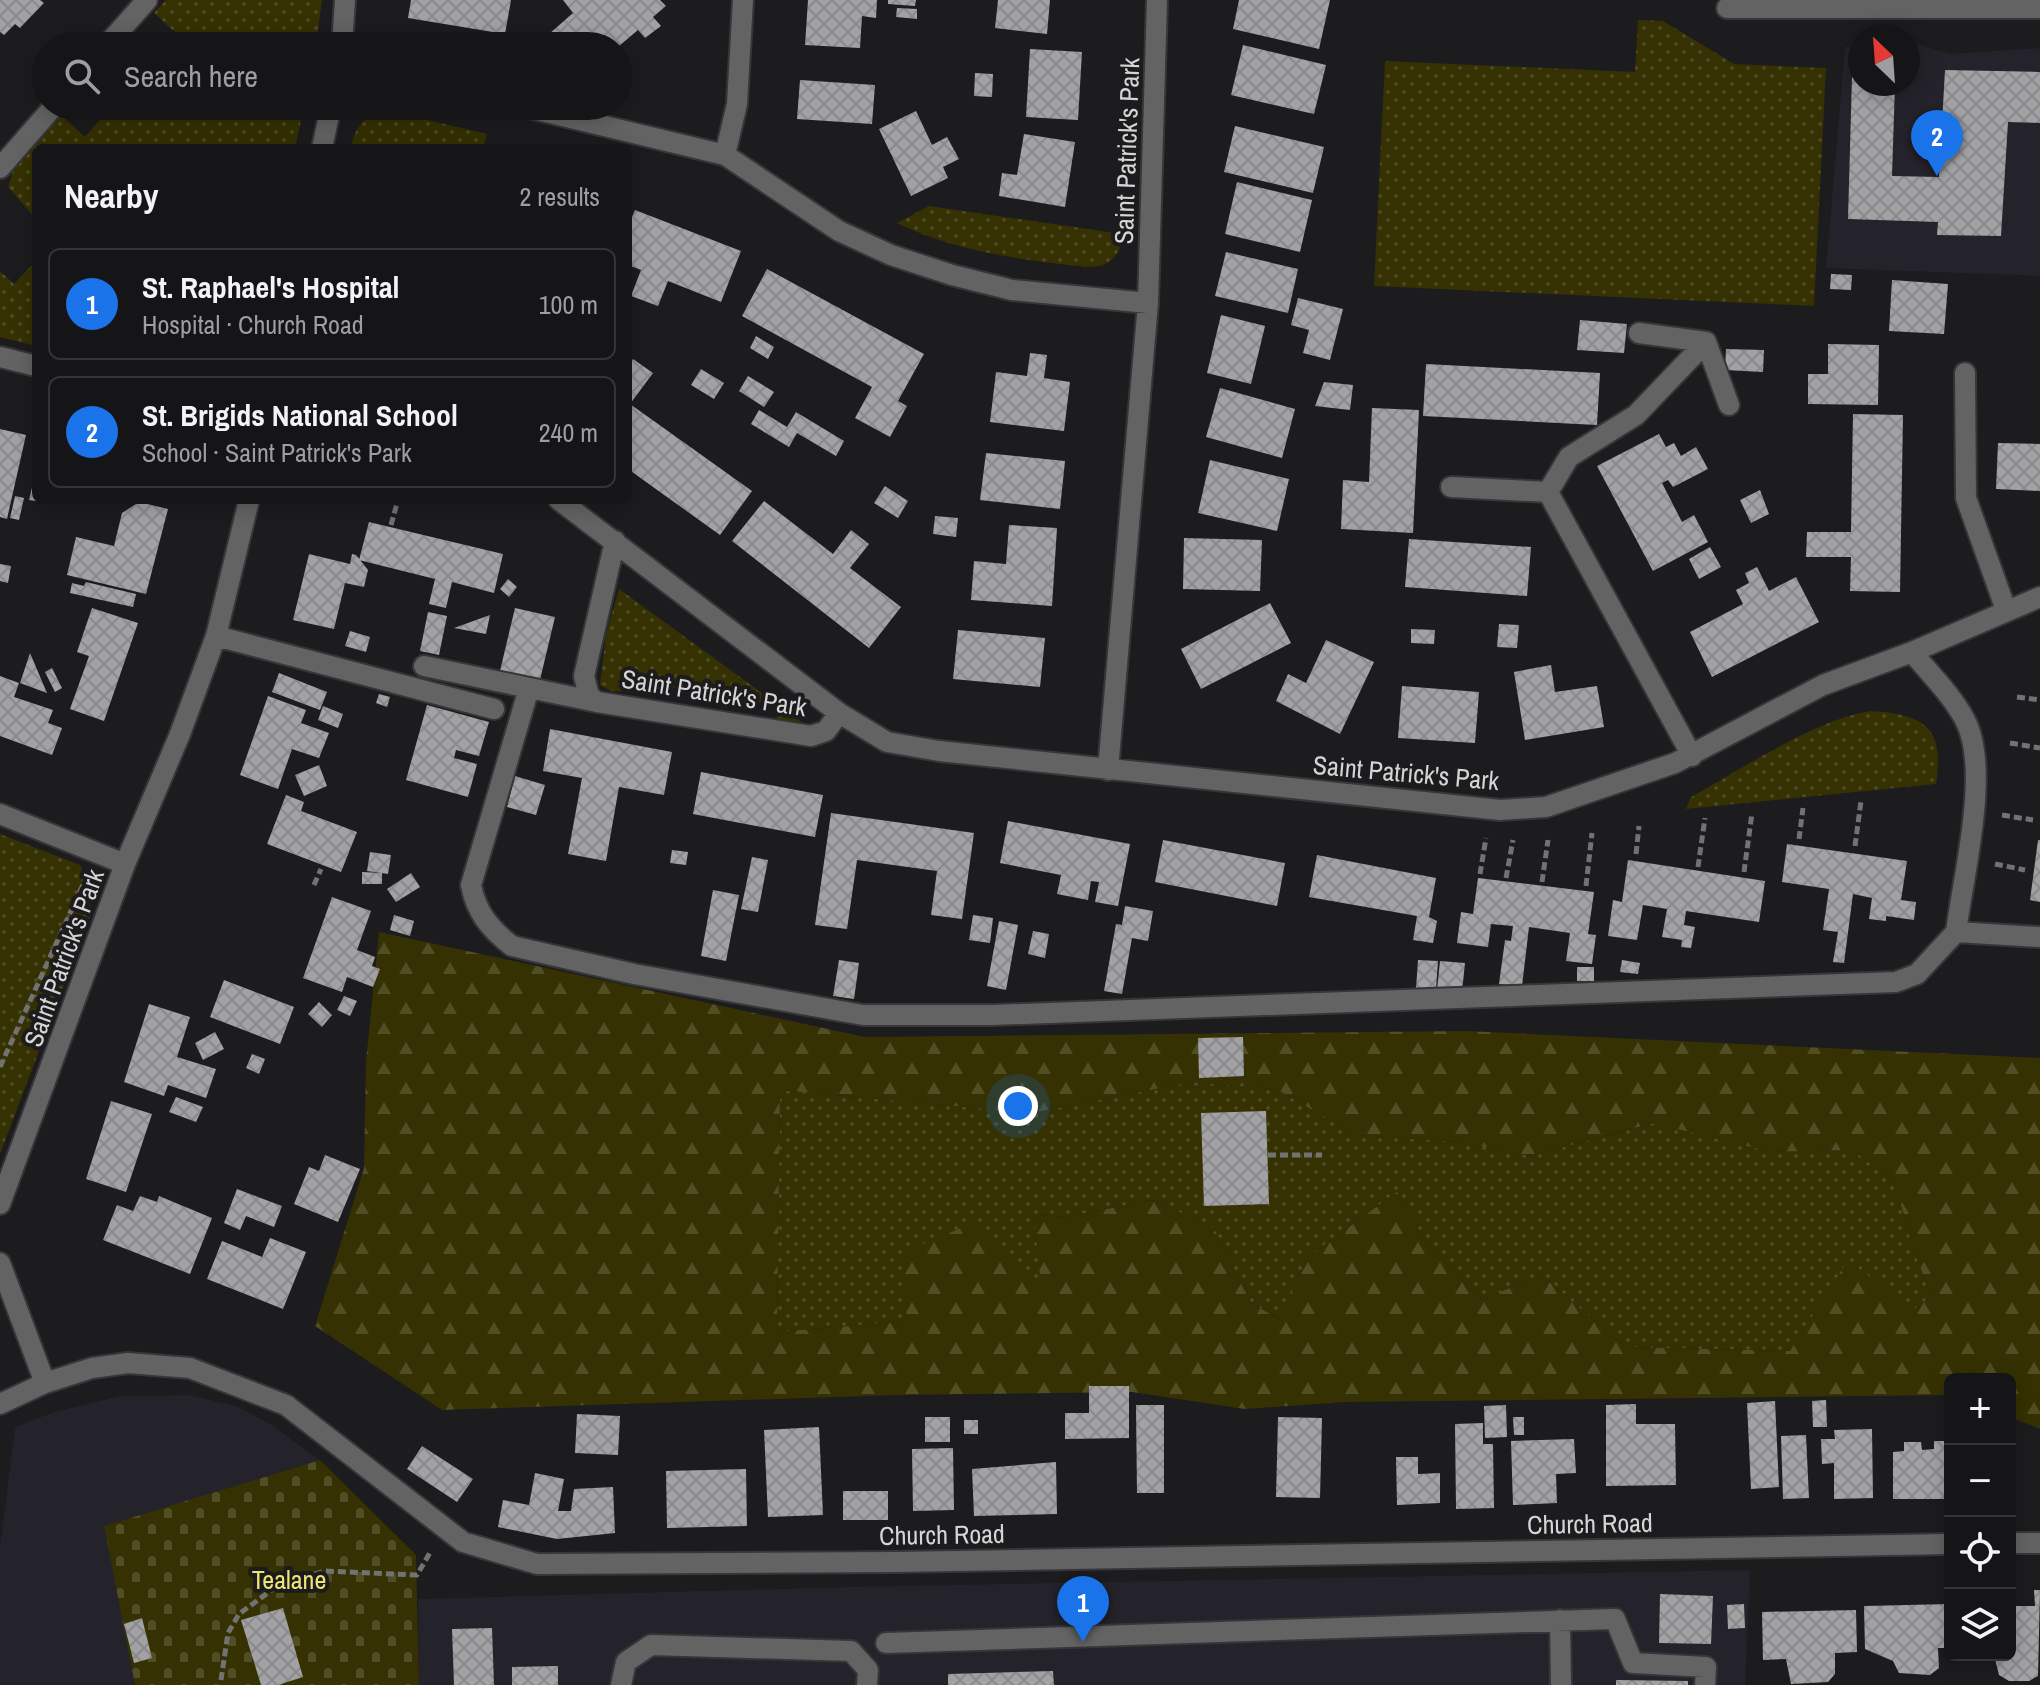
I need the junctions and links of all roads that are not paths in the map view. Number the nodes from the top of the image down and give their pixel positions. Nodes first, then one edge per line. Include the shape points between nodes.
1 (147, 0) edge
2 (345, 0) edge
3 (743, 0) edge
4 (1157, 0) edge
5 (1727, 8) dead end
6 (2040, 8) edge
7 (118, 32) edge
8 (343, 32) edge
9 (42, 120) edge
10 (328, 120) edge
11 (579, 120) edge
12 (323, 144) edge
13 (725, 155) junction
14 (0, 168) edge
15 (1148, 303) junction
16 (1639, 333) dead end
17 (1706, 342) junction
18 (0, 357) edge
19 (32, 365) edge
20 (1965, 373) dead end
21 (1729, 405) dead end
22 (1451, 487) dead end
23 (1548, 492) junction
24 (248, 504) edge
25 (564, 504) edge
26 (615, 541) junction
27 (2040, 597) edge
28 (2006, 610) junction
29 (216, 636) junction
30 (1912, 652) junction
31 (424, 666) dead end
32 (529, 688) junction
33 (597, 702) junction
34 (494, 709) dead end
35 (839, 713) junction
36 (1692, 756) junction
37 (1108, 770) junction
38 (0, 814) edge
39 (125, 864) junction
40 (1956, 932) junction
41 (2040, 937) edge
42 (0, 1204) edge
43 (0, 1263) edge
44 (45, 1383) junction
45 (0, 1404) edge
46 (2016, 1543) edge
47 (2040, 1543) edge
48 (1944, 1544) edge
49 (1560, 1620) junction
50 (886, 1643) dead end
51 (621, 1685) edge
52 (867, 1685) edge
53 (1561, 1685) edge
54 (1705, 1685) edge

1 - 7 street
2 - 8 street
3 - 13 street via 737,104
4 - 15 street, Saint Patrick's Park
5 - 6 street
9 - 14 street
10 - 12 street
11 - 13 street
13 - 15 street via 839,231 891,255 1012,290
15 - 37 street, Saint Patrick's Park
16 - 17 street
17 - 21 street
17 - 23 street via 1636,415 1569,457
18 - 19 street
20 - 28 street via 1966,498
22 - 23 street
23 - 36 street
24 - 29 street, Saint Patrick's Park
25 - 26 street, Saint Patrick's Park
26 - 33 street, Saint Patrick's Park via 584,676 584,687
26 - 35 street, Saint Patrick's Park
27 - 28 street, Saint Patrick's Park
28 - 30 street, Saint Patrick's Park
29 - 34 street
29 - 39 street, Saint Patrick's Park
30 - 36 street, Saint Patrick's Park via 1823,685
30 - 40 street via 1965,718 1978,767
31 - 32 street
32 - 33 street
32 - 40 street via 471,885 487,924 512,946 773,1000 863,1015 993,1015 1896,982 1917,974
33 - 35 street, Saint Patrick's Park via 811,736 826,731
35 - 37 street, Saint Patrick's Park via 896,745
36 - 37 street, Saint Patrick's Park via 1546,807 1500,810
38 - 39 street, Saint Patrick's Park
39 - 42 street, Saint Patrick's Park
40 - 41 street
43 - 44 street
44 - 45 street, Church Road
44 - 48 street, Church Road via 128,1363 172,1364 234,1382 305,1417 463,1542 537,1564
46 - 47 street
49 - 50 street
49 - 53 street
49 - 54 street via 1615,1619 1633,1663 1706,1667
51 - 52 street via 626,1662 651,1645 851,1651 868,1670

